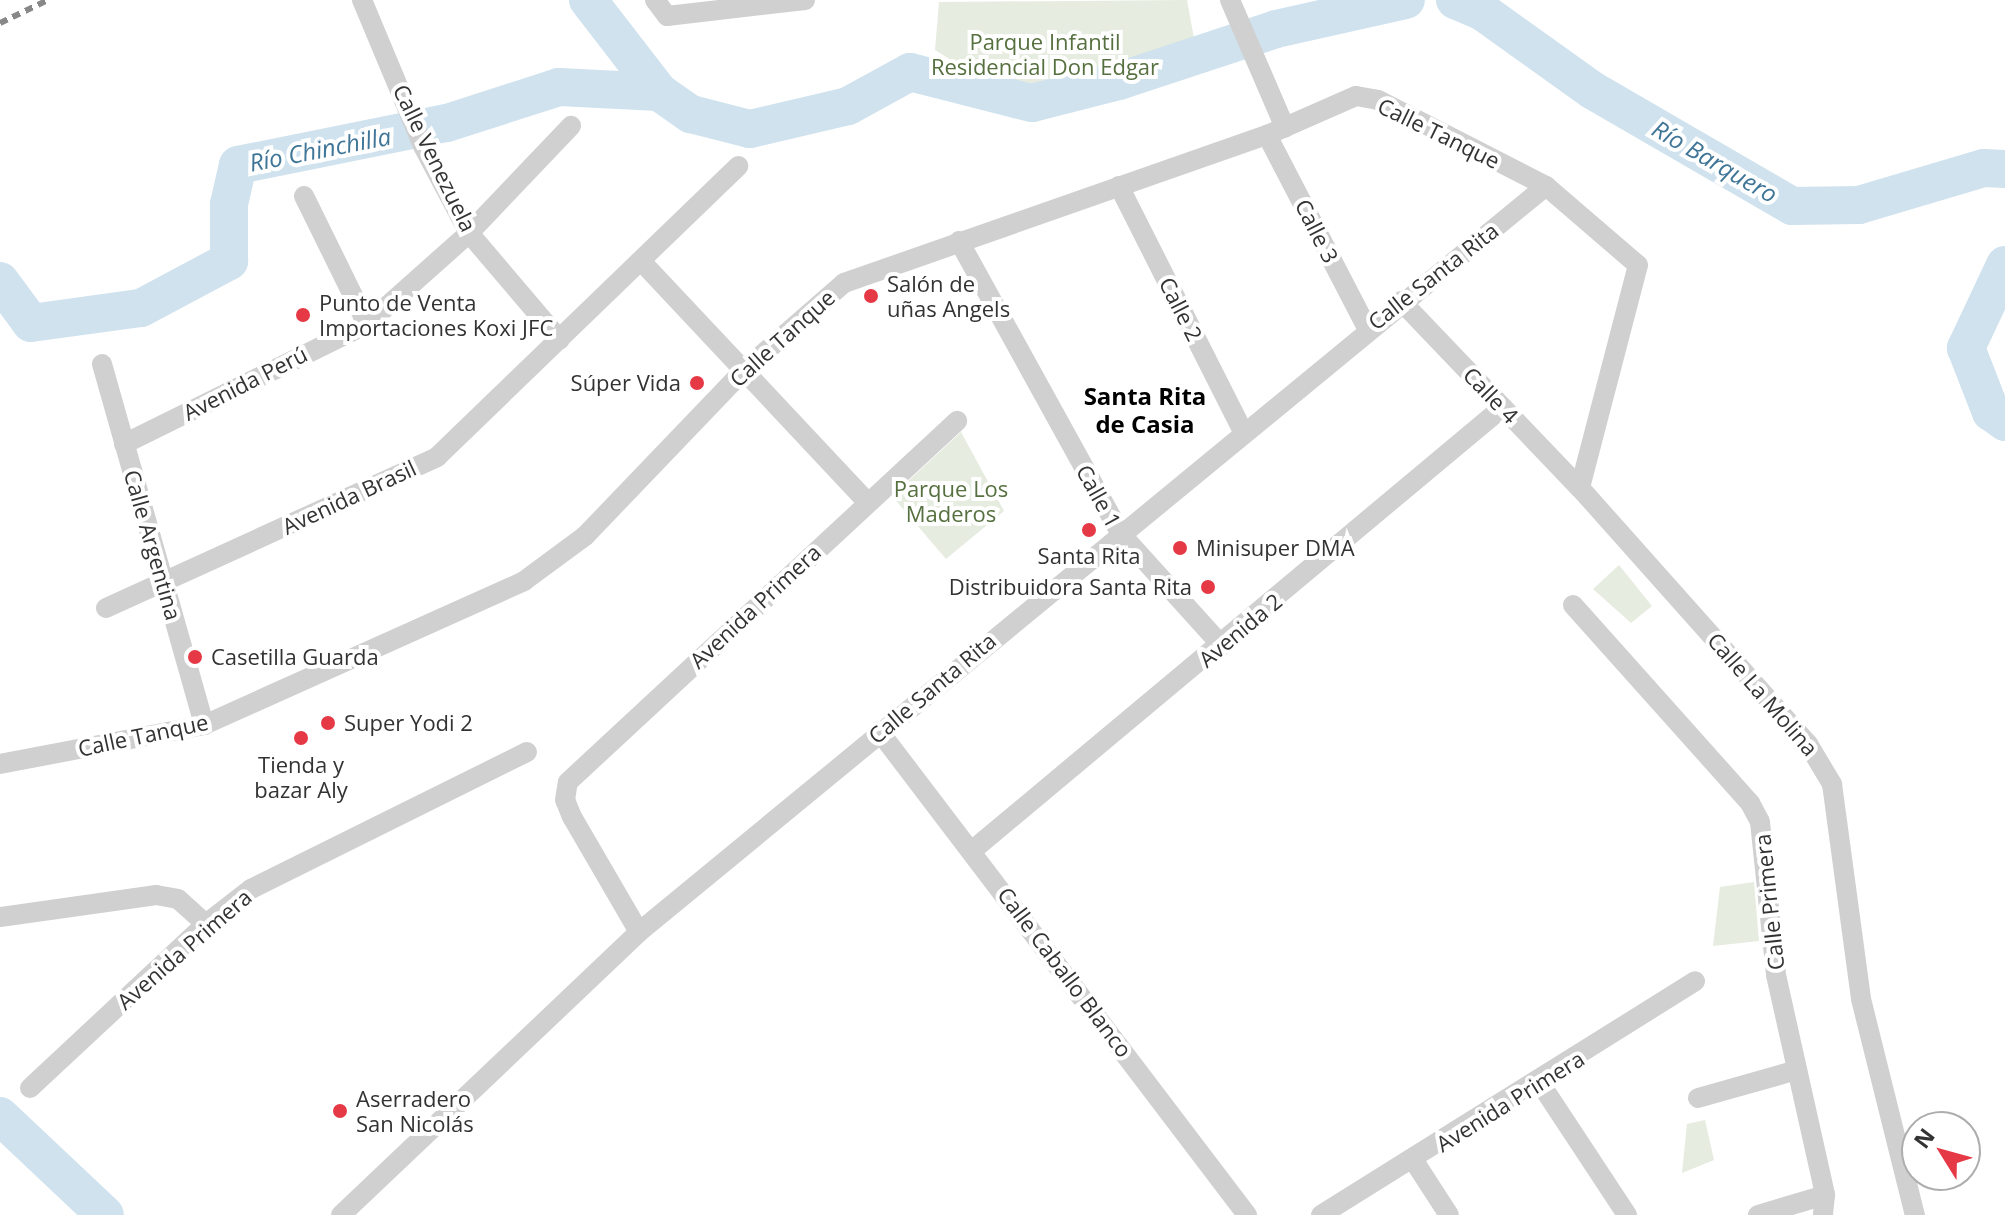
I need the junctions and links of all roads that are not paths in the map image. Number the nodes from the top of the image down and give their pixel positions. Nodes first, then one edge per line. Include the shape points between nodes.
1 (362, 0) edge
2 (655, 0) edge
3 (805, 0) edge
4 (1230, 0) edge
5 (571, 126) dead end
6 (1276, 132) junction
7 (738, 166) dead end
8 (1119, 186) junction
9 (1546, 186) junction
10 (304, 196) dead end
11 (469, 233) junction
12 (959, 241) junction
13 (641, 261) junction
14 (1401, 301) junction
15 (367, 324) junction
16 (1367, 328) junction
17 (560, 340) junction
18 (102, 364) dead end
19 (742, 372) junction
20 (1503, 407) junction
21 (957, 421) dead end
22 (1243, 432) junction
23 (124, 444) junction
24 (1580, 488) junction
25 (867, 502) junction
26 (1120, 533) junction
27 (164, 583) junction
28 (1573, 605) dead end
29 (106, 608) dead end
30 (1222, 646) junction
31 (204, 725) junction
32 (879, 731) junction
33 (527, 752) dead end
34 (0, 764) edge
35 (974, 849) junction
36 (0, 917) edge
37 (206, 924) junction
38 (639, 932) junction
39 (1695, 981) dead end
40 (1797, 1070) junction
41 (1540, 1083) junction
42 (30, 1088) dead end
43 (1698, 1098) dead end
44 (1414, 1161) junction
45 (1824, 1205) edge
46 (341, 1215) edge
47 (1247, 1215) edge
48 (1321, 1215) edge
49 (1449, 1215) edge
50 (1627, 1215) edge
51 (1758, 1215) edge
52 (1915, 1215) edge

1 - 11 street, Calle Venezuela via 423,146
2 - 3 street via 667,16
4 - 6 street, Calle 3 via 1257,64
5 - 11 street, Avenida Perú
6 - 8 street, Calle Tanque
6 - 9 street, Calle Tanque via 1356,96 1378,100
6 - 16 street, Calle 3
7 - 13 street, Avenida Brasil
8 - 12 street, Calle Tanque
8 - 22 street, Calle 2
9 - 14 street, Calle Santa Rita
9 - 24 street, Calle Tanque via 1638,265
10 - 15 street
11 - 15 street, Avenida Perú
11 - 17 street, Calle Venezuela
12 - 19 street, Calle Tanque via 844,283
12 - 26 street, Calle 1
13 - 17 street, Avenida Brasil
13 - 19 street
14 - 16 street, Calle Santa Rita
14 - 20 street, Calle 4
15 - 23 street, Avenida Perú
16 - 22 street, Calle Santa Rita
17 - 27 street, Avenida Brasil via 437,457
18 - 23 street, Calle Argentina
19 - 25 street
19 - 31 street, Calle Tanque via 585,536 524,581
20 - 24 street, Calle 4
20 - 30 street, Avenida 2
21 - 25 street, Avenida Primera
22 - 26 street, Calle Santa Rita
23 - 27 street, Calle Argentina
24 - 52 street, Calle La Molina via 1823,763 1832,784 1861,999
25 - 38 street, Avenida Primera via 568,782 565,800
26 - 30 street, Calle 1
26 - 32 street, Calle Santa Rita
27 - 29 street, Avenida Brasil
27 - 31 street, Calle Argentina
28 - 40 street, Calle Primera via 1750,803 1760,822 1776,975
30 - 35 street, Avenida 2
31 - 34 street, Calle Tanque
32 - 35 street, Calle Caballo Blanco
32 - 38 street, Calle Santa Rita
33 - 37 street, Avenida Primera via 281,870
35 - 47 street, Calle Caballo Blanco
36 - 37 street via 156,895 178,899
37 - 42 street, Avenida Primera
38 - 46 street, Calle Santa Rita
39 - 41 street, Avenida Primera
40 - 43 street
40 - 45 street, Calle Primera
41 - 44 street, Avenida Primera
41 - 50 street
44 - 48 street, Avenida Primera
44 - 49 street
45 - 51 street

